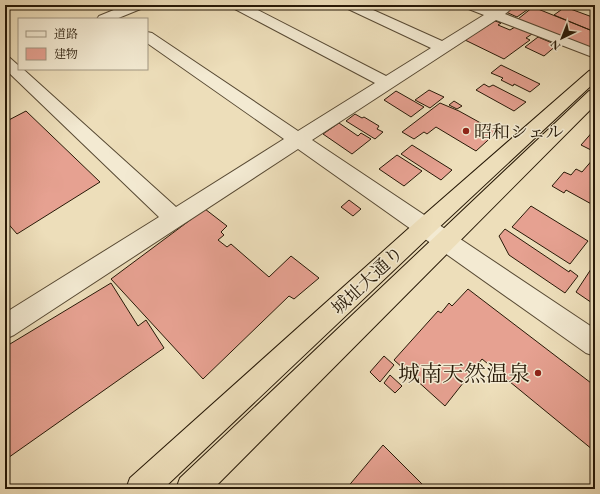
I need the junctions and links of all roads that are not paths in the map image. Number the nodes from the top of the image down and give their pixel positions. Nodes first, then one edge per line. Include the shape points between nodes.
1 (102, 5) edge
2 (138, 5) edge
3 (238, 5) edge
4 (351, 5) edge
5 (471, 5) edge
6 (509, 5) edge
7 (495, 14) junction
8 (114, 17) edge
9 (148, 37) edge
10 (442, 47) junction
11 (595, 54) edge
12 (18, 55) edge
13 (5, 61) edge
14 (595, 74) edge
15 (387, 83) junction
16 (595, 95) edge
17 (299, 139) junction
18 (174, 218) junction
19 (425, 227) junction
20 (446, 241) junction
21 (5, 327) edge
22 (595, 344) edge
23 (141, 489) edge
24 (191, 489) edge

1 - 8 street
2 - 8 street
3 - 15 street
4 - 10 street
5 - 7 street
6 - 7 street
7 - 10 street
7 - 11 street
9 - 17 street
10 - 15 street
12 - 13 street
13 - 18 street
14 - 19 highway, 城址大通り
15 - 17 street
16 - 20 highway, 城址大通り
17 - 18 street
17 - 19 street
18 - 21 street
19 - 20 street
19 - 23 highway, 城址大通り
20 - 22 street
20 - 24 highway, 城址大通り

